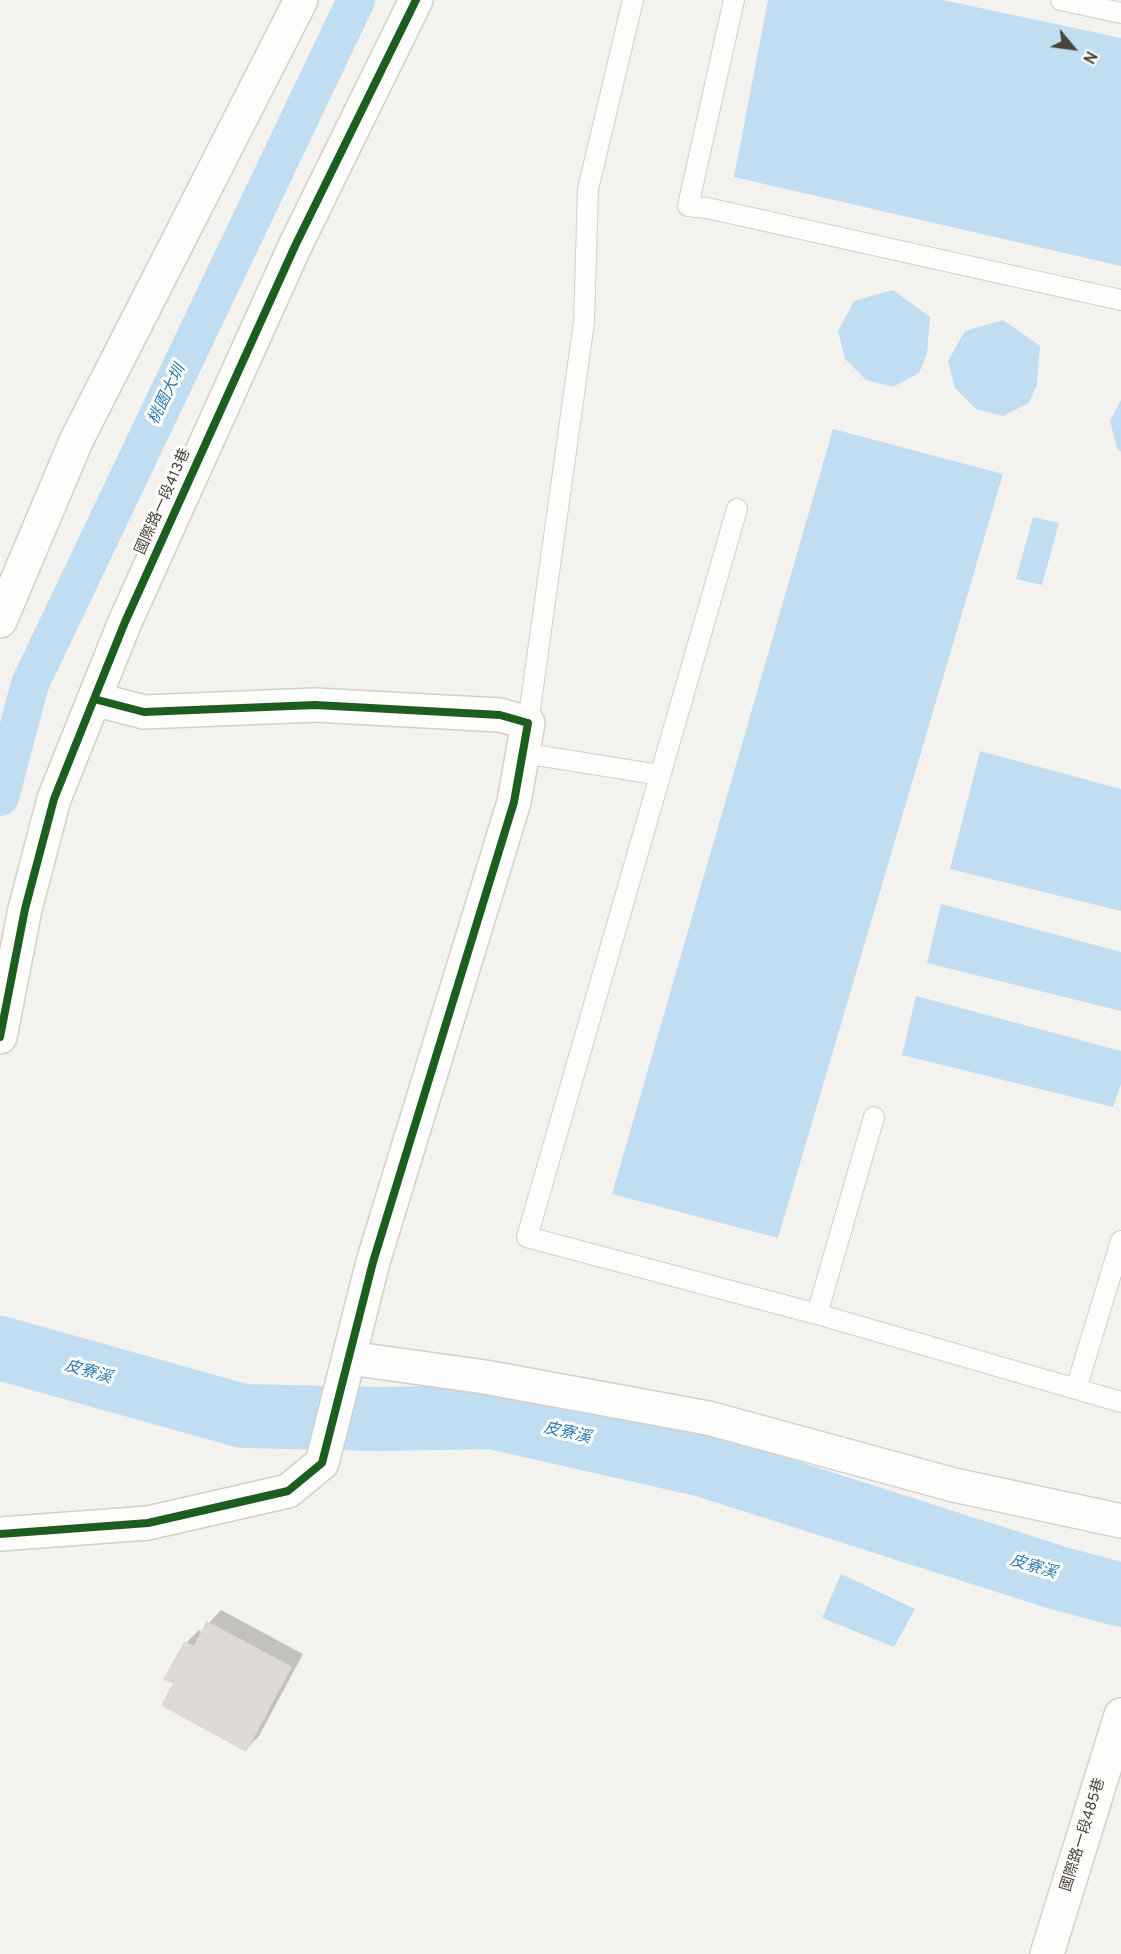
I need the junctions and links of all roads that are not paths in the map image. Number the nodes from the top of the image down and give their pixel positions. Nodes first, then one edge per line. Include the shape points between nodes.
1 (301, 0) edge
2 (416, 0) edge
3 (633, 0) edge
4 (734, 0) edge
5 (1061, 0) edge
6 (1121, 13) edge
7 (1121, 300) edge
8 (737, 509) dead end
9 (9, 572) edge
10 (0, 621) edge
11 (94, 699) junction
12 (526, 738) junction
13 (660, 775) junction
14 (0, 1037) edge
15 (874, 1118) dead end
16 (1121, 1241) edge
17 (817, 1314) junction
18 (346, 1368) junction
19 (1076, 1389) junction
20 (1121, 1402) edge
21 (1121, 1521) edge
22 (0, 1534) edge
23 (1121, 1715) edge
24 (1047, 1954) edge

1 - 9 street
2 - 11 street, 國際路一段413巷 via 295,246
3 - 12 lane via 588,189 584,322
4 - 7 lane via 688,206
5 - 6 lane
8 - 13 lane
9 - 10 street
11 - 12 street via 144,712 315,705 500,715
11 - 14 street, 國際路一段413巷 via 54,799 25,909
12 - 13 lane
12 - 18 street via 514,802 373,1262
13 - 17 lane via 527,1237
15 - 17 lane
16 - 19 lane
17 - 19 lane
18 - 21 street via 485,1377 708,1418 954,1485
18 - 22 street via 322,1463 288,1491 148,1523
19 - 20 lane
23 - 24 street, 國際路一段485巷

